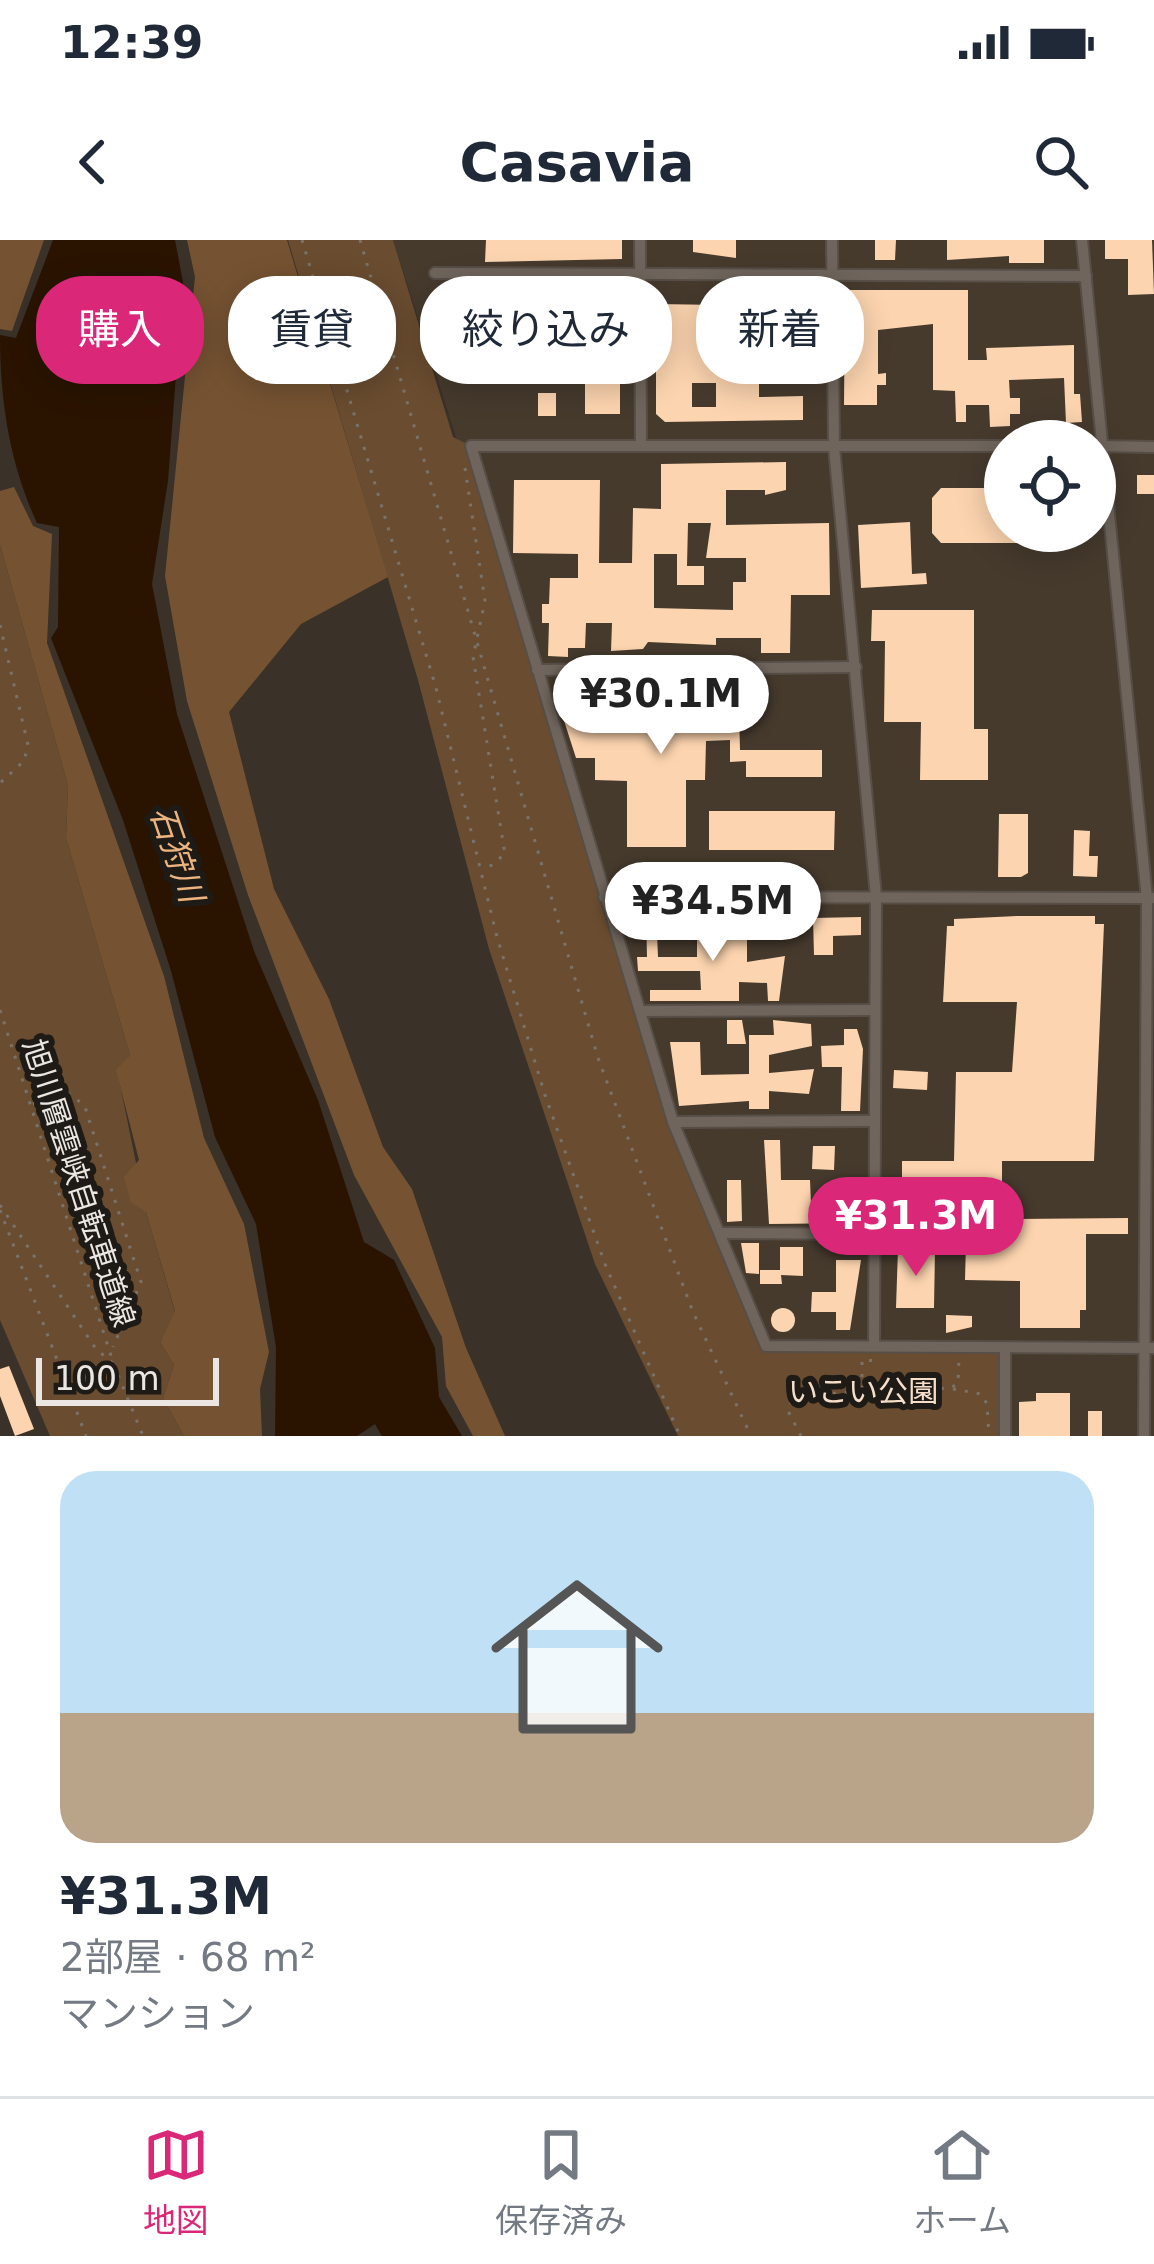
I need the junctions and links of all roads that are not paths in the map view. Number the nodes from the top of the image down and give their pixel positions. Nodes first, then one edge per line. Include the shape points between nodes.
1 (640, 240) edge
2 (832, 240) edge
3 (1082, 240) edge
4 (435, 273) dead end
5 (1086, 275) junction
6 (640, 276) joint
7 (832, 276) joint
8 (641, 384) edge
9 (833, 384) edge
10 (1098, 420) edge
11 (641, 444) junction
12 (984, 446) edge
13 (1116, 446) edge
14 (834, 447) junction
15 (1154, 447) edge
16 (1112, 552) edge
17 (856, 668) junction
18 (537, 670) junction
19 (604, 897) junction
20 (876, 897) junction
21 (1150, 898) edge
22 (875, 1010) junction
23 (640, 1011) junction
24 (875, 1121) junction
25 (674, 1122) junction
26 (720, 1233) junction
27 (874, 1234) junction
28 (874, 1346) junction
29 (1005, 1348) junction
30 (1149, 1348) edge
31 (1005, 1436) edge
32 (1144, 1436) edge

1 - 6 street
2 - 7 street
3 - 5 street
4 - 6 street
5 - 7 street
5 - 10 street
8 - 11 street
9 - 14 street
11 - 14 street
11 - 18 street via 471,446
12 - 14 street
13 - 15 street
14 - 17 street
16 - 21 street
17 - 18 street
17 - 20 street
18 - 19 street
19 - 20 street
19 - 23 street
20 - 21 street
20 - 22 street
21 - 30 street
22 - 23 street
22 - 24 street
23 - 25 street
24 - 25 street
24 - 27 street
25 - 26 street
26 - 27 street
26 - 28 street via 766,1346
27 - 28 street
28 - 29 street
29 - 30 street
29 - 31 street
30 - 32 street

